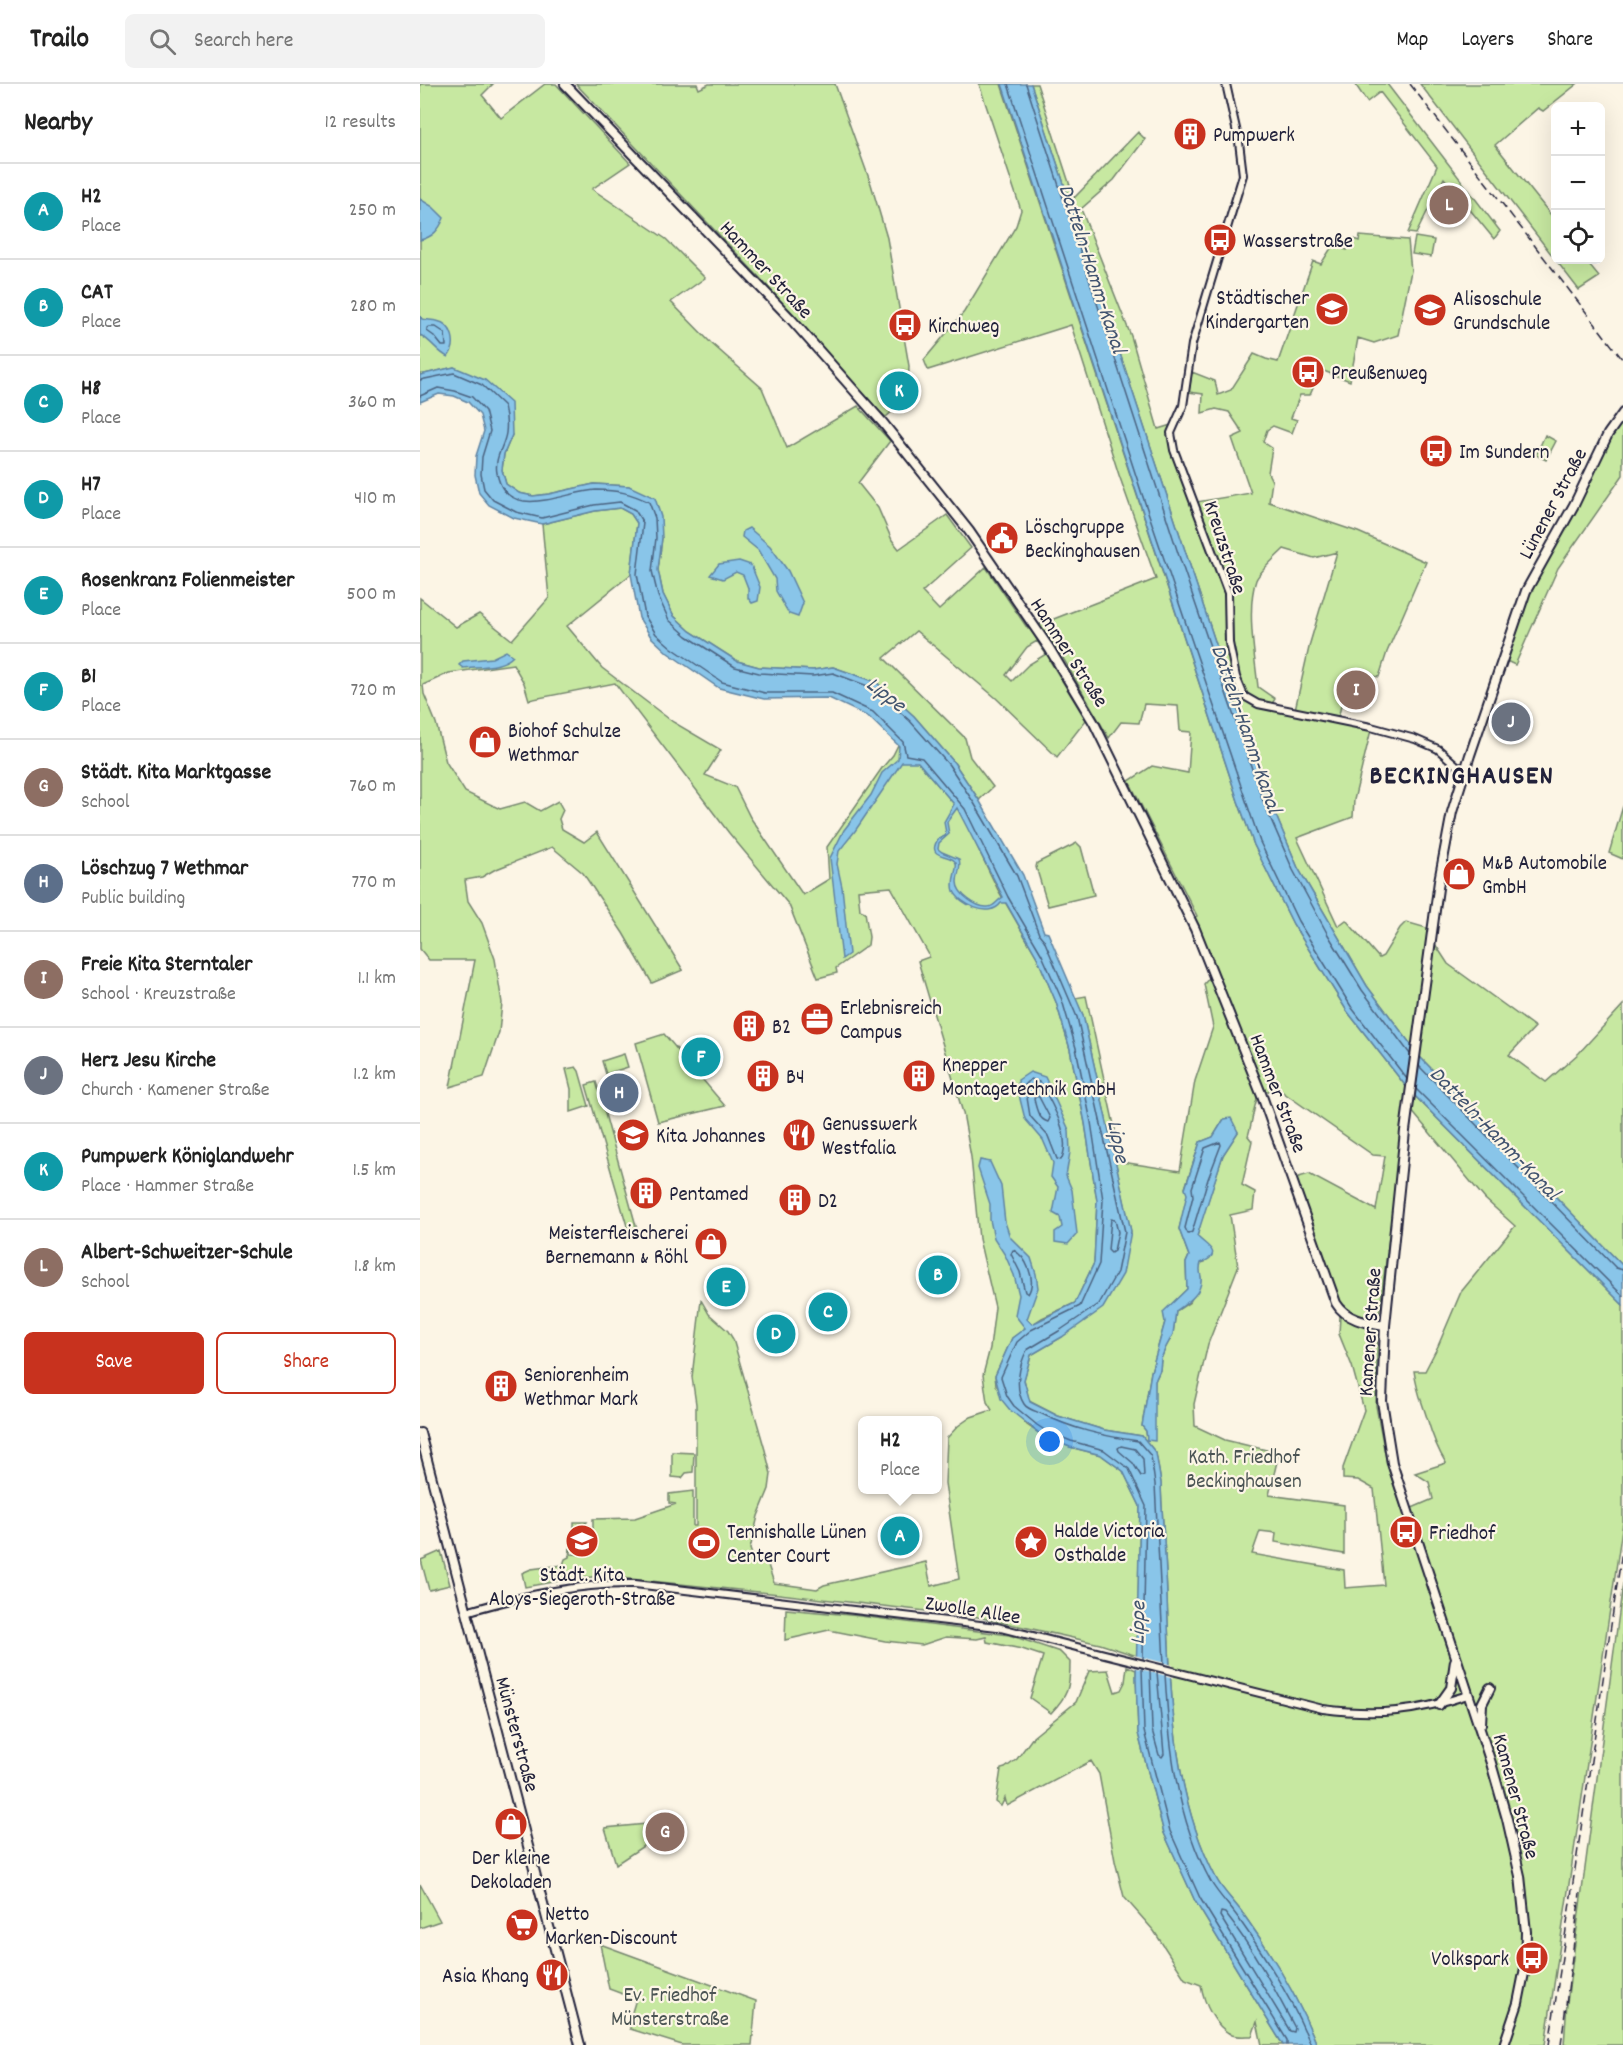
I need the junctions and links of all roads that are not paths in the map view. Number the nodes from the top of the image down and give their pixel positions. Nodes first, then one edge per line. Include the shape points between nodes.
1 (565, 84) edge
2 (1226, 84) edge
3 (1623, 413) edge
4 (1518, 612) joint
5 (1464, 772) junction
6 (1385, 1326) junction
7 (420, 1432) edge
8 (466, 1612) junction
9 (1455, 1657) junction
10 (1490, 1688) dead end
11 (1468, 1695) junction
12 (1439, 1705) junction
13 (1480, 1731) junction
14 (580, 2045) edge
15 (1504, 2045) edge

1 - 6 main road, Hammer Straße via 782,309 883,423 969,531 1049,648 1094,723 1195,929 1262,1096 1336,1303 1352,1318
2 - 5 street, Kreuzstraße via 1243,175 1192,344 1182,411 1171,438 1228,593 1230,651 1236,677 1244,696 1257,704 1415,739 1438,749
3 - 4 main road, Lünener Straße via 1608,434
4 - 5 main road, Kamener Straße
5 - 6 main road, Kamener Straße via 1443,856 1408,1109
6 - 9 main road, Kamener Straße via 1382,1401 1392,1463
7 - 8 main road, Münsterstraße
8 - 12 street, Zwolle Allee via 571,1588 635,1584 983,1624 1241,1690 1345,1712 1393,1712
8 - 14 main road, Münsterstraße
9 - 11 main road, Kamener Straße
9 - 12 main road via 1451,1688
10 - 13 main road via 1482,1704
11 - 12 street, Zwolle Allee
11 - 13 main road, Kamener Straße
13 - 15 main road, Kamener Straße via 1514,1848 1526,1932 1522,1986

